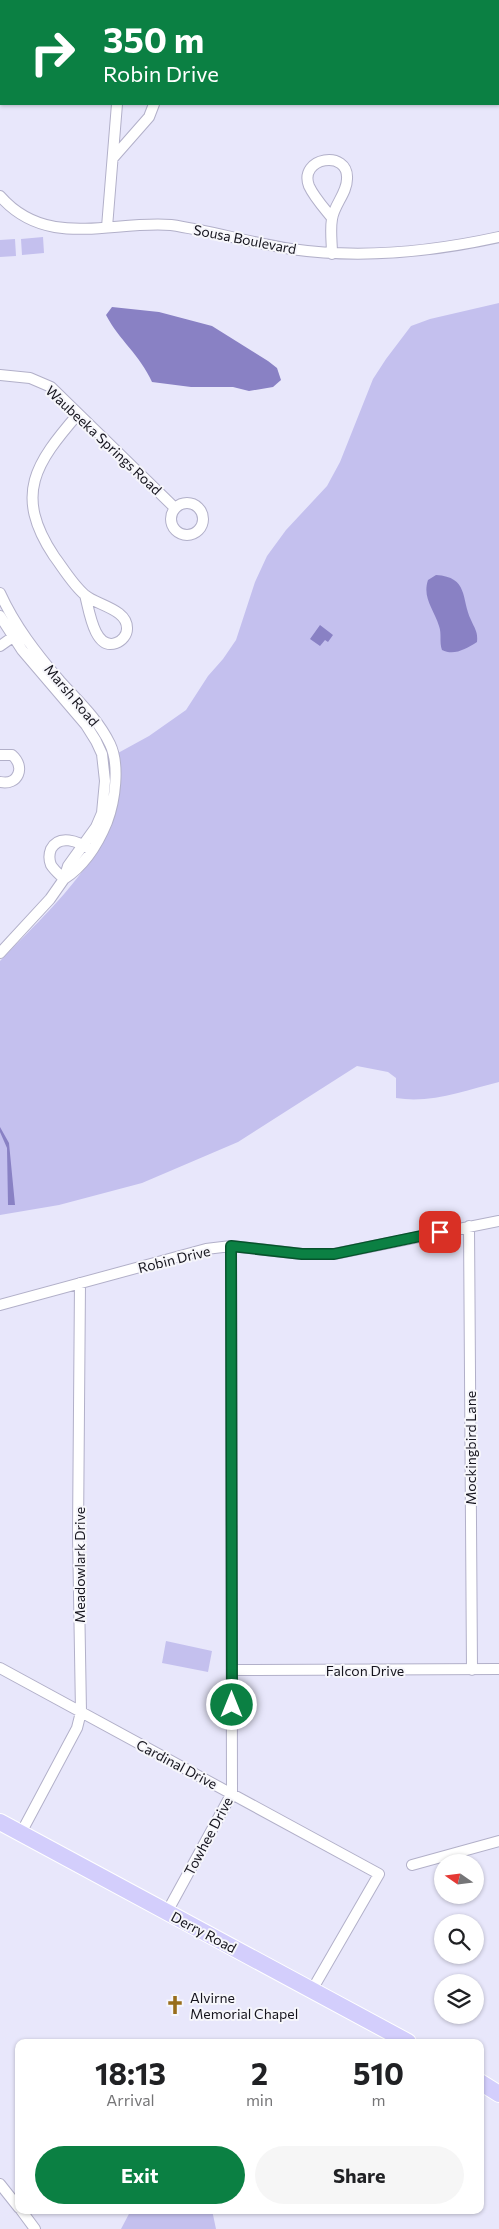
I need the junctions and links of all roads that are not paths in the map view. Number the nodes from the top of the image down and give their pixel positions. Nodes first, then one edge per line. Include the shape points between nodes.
1 (117, 105) edge
2 (154, 105) edge
3 (113, 158) junction
4 (0, 196) edge
5 (332, 218) junction
6 (107, 227) junction
7 (499, 237) edge
8 (332, 254) junction
9 (0, 375) edge
10 (78, 414) junction
11 (175, 508) dead end
12 (0, 593) edge
13 (85, 595) junction
14 (0, 616) edge
15 (16, 634) junction
16 (0, 646) edge
17 (0, 755) edge
18 (0, 782) edge
19 (88, 848) junction
20 (64, 879) junction
21 (0, 954) edge
22 (499, 1221) edge
23 (468, 1226) junction
24 (231, 1246) junction
25 (80, 1283) junction
26 (0, 1305) edge
27 (0, 1668) edge
28 (499, 1669) edge
29 (232, 1670) junction
30 (472, 1670) junction
31 (81, 1712) junction
32 (232, 1793) junction
33 (0, 1822) edge
34 (21, 1833) junction
35 (499, 1841) edge
36 (412, 1865) dead end
37 (167, 1912) junction
38 (312, 1990) junction
39 (402, 2039) edge
40 (484, 2085) edge
41 (499, 2094) edge
42 (0, 2184) edge
43 (15, 2203) edge
44 (24, 2214) edge
45 (35, 2229) edge

1 - 3 street
2 - 3 street via 149,116
3 - 6 street
4 - 6 street, Sousa Boulevard via 17,212 44,225 76,230
5 - 5 street via 347,179 340,163 328,159 316,162 308,178 312,191
5 - 8 street
6 - 8 street, Sousa Boulevard via 151,223 171,225 290,249
7 - 8 street, Sousa Boulevard via 461,246
9 - 10 street, Waubeeka Springs Road via 40,381
10 - 11 street, Waubeeka Springs Road
10 - 13 street via 44,457 34,482 33,495 40,533
12 - 15 street, Marsh Road
13 - 13 street via 97,637 111,644 121,640 127,626 123,617
14 - 15 street, Marsh Road
15 - 16 street
15 - 19 street, Marsh Road via 55,690 86,725 102,754 105,781 102,813
17 - 18 street via 12,756 20,768 14,781
19 - 20 street, Marsh Road via 68,866
19 - 20 street via 74,841 62,840 53,847 49,855 50,864
20 - 21 street, Marsh Road
22 - 23 street, Robin Drive
23 - 24 street, Robin Drive via 334,1254
23 - 30 street, Mockingbird Lane
24 - 25 street, Robin Drive via 206,1249
24 - 29 street, Towhee Drive
25 - 26 street, Robin Drive
25 - 31 street, Meadowlark Drive via 78,1535
27 - 31 street, Cardinal Drive
28 - 30 street, Falcon Drive
29 - 30 street, Falcon Drive
29 - 32 street, Towhee Drive
31 - 32 street, Cardinal Drive
31 - 34 street, Meadowlark Drive via 77,1728
32 - 37 street, Towhee Drive
32 - 38 street, Cardinal Drive via 380,1874
33 - 34 main road, Derry Road
34 - 37 main road, Derry Road
35 - 36 street
37 - 38 main road, Derry Road
38 - 39 main road, Derry Road
40 - 41 main road
42 - 43 street
44 - 45 street

